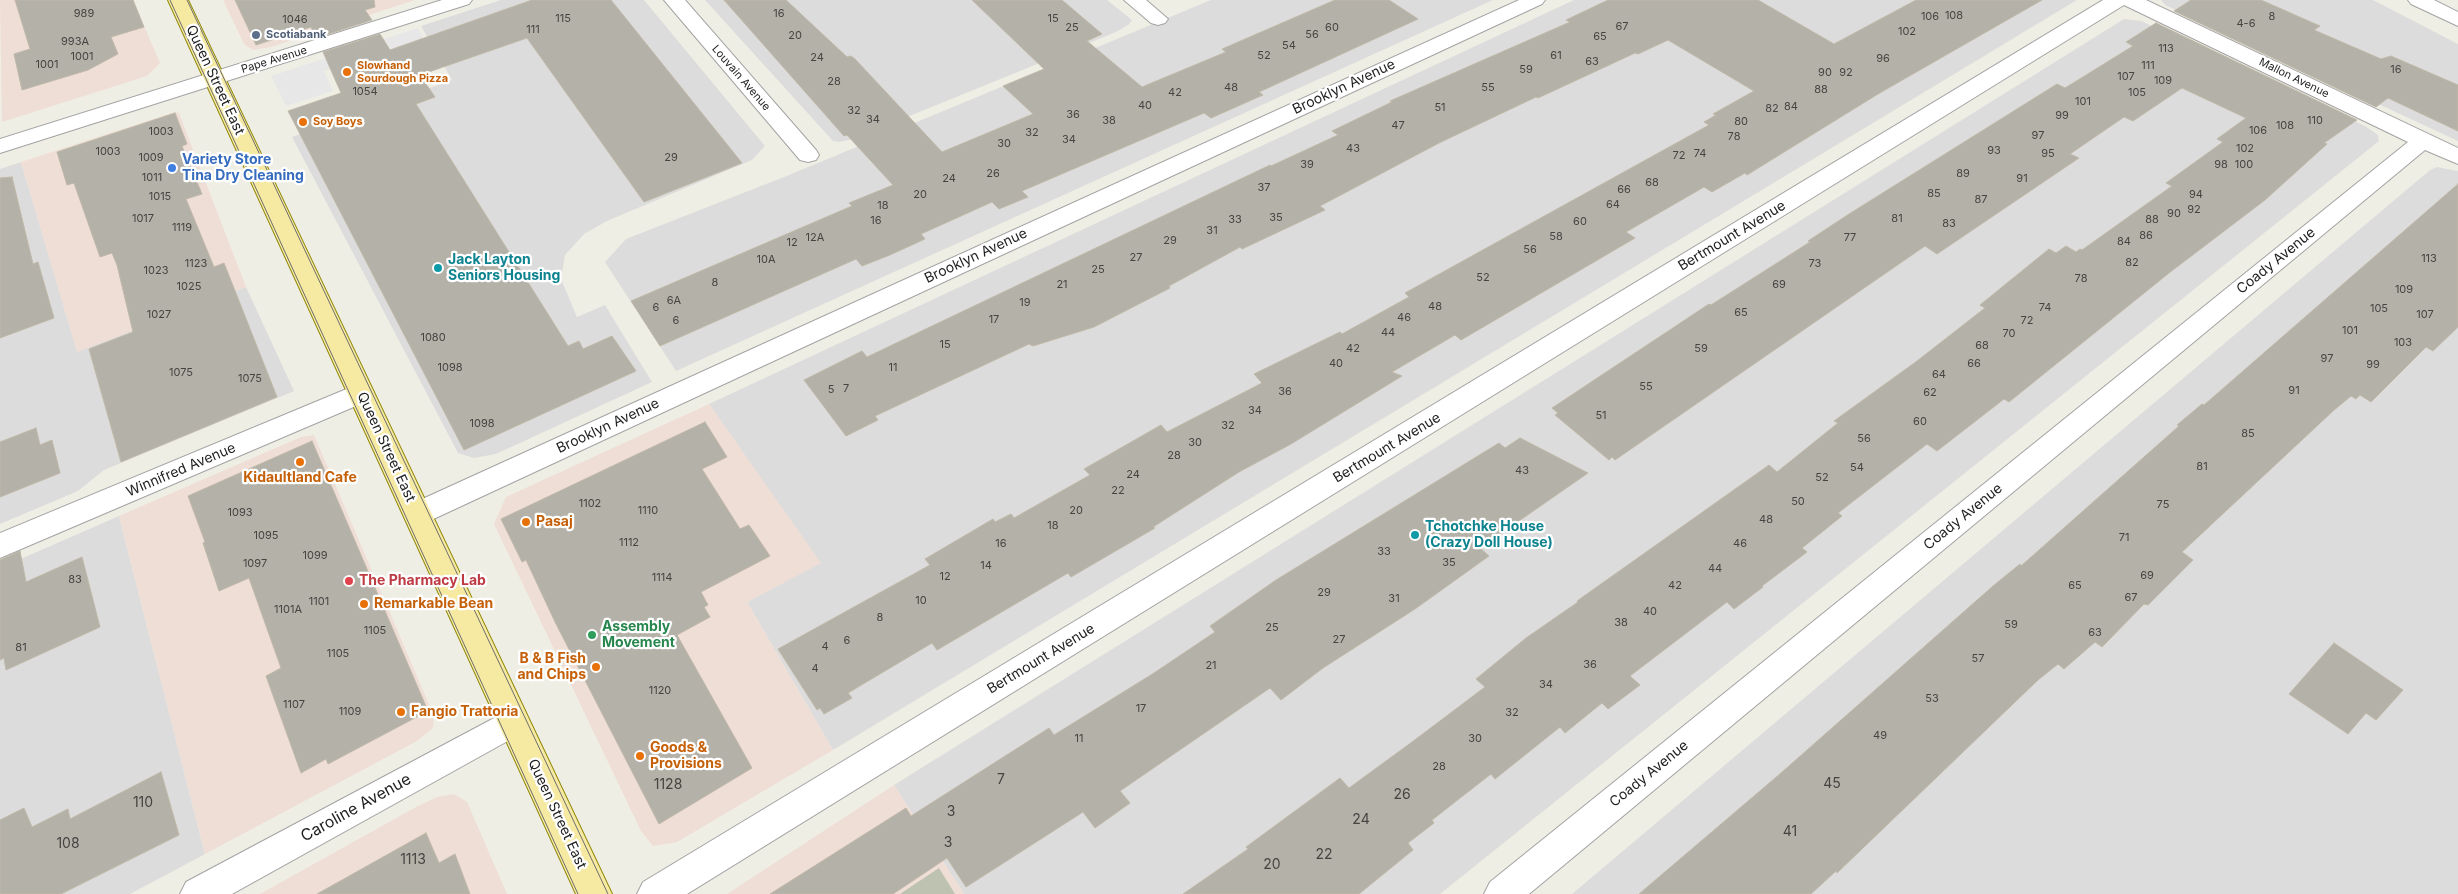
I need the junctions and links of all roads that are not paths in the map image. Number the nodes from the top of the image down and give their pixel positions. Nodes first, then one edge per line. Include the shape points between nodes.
1 (178, 0) edge
2 (462, 0) edge
3 (674, 0) edge
4 (1134, 0) edge
5 (1535, 0) edge
6 (2118, 0) edge
7 (2130, 0) edge
8 (2418, 0) edge
9 (1158, 18) dead end
10 (2458, 20) edge
11 (214, 79) junction
12 (2424, 140) junction
13 (0, 146) edge
14 (808, 155) dead end
15 (2458, 157) edge
16 (362, 393) junction
17 (417, 514) junction
18 (0, 546) edge
19 (513, 722) junction
20 (198, 894) edge
21 (594, 894) edge
22 (655, 894) edge
23 (1502, 894) edge

1 - 11 main road, Queen Street East
2 - 11 street, Pape Avenue
3 - 14 street, Louvain Avenue
4 - 9 street
5 - 17 street, Brooklyn Avenue
6 - 22 street, Bertmount Avenue
7 - 12 street, Mallon Avenue
8 - 10 street
11 - 13 street, Pape Avenue
11 - 16 main road, Queen Street East
12 - 15 street, Mallon Avenue
12 - 23 street, Coady Avenue
16 - 17 main road, Queen Street East
16 - 18 street, Winnifred Avenue
17 - 19 main road, Queen Street East
19 - 20 street, Caroline Avenue
19 - 21 main road, Queen Street East

